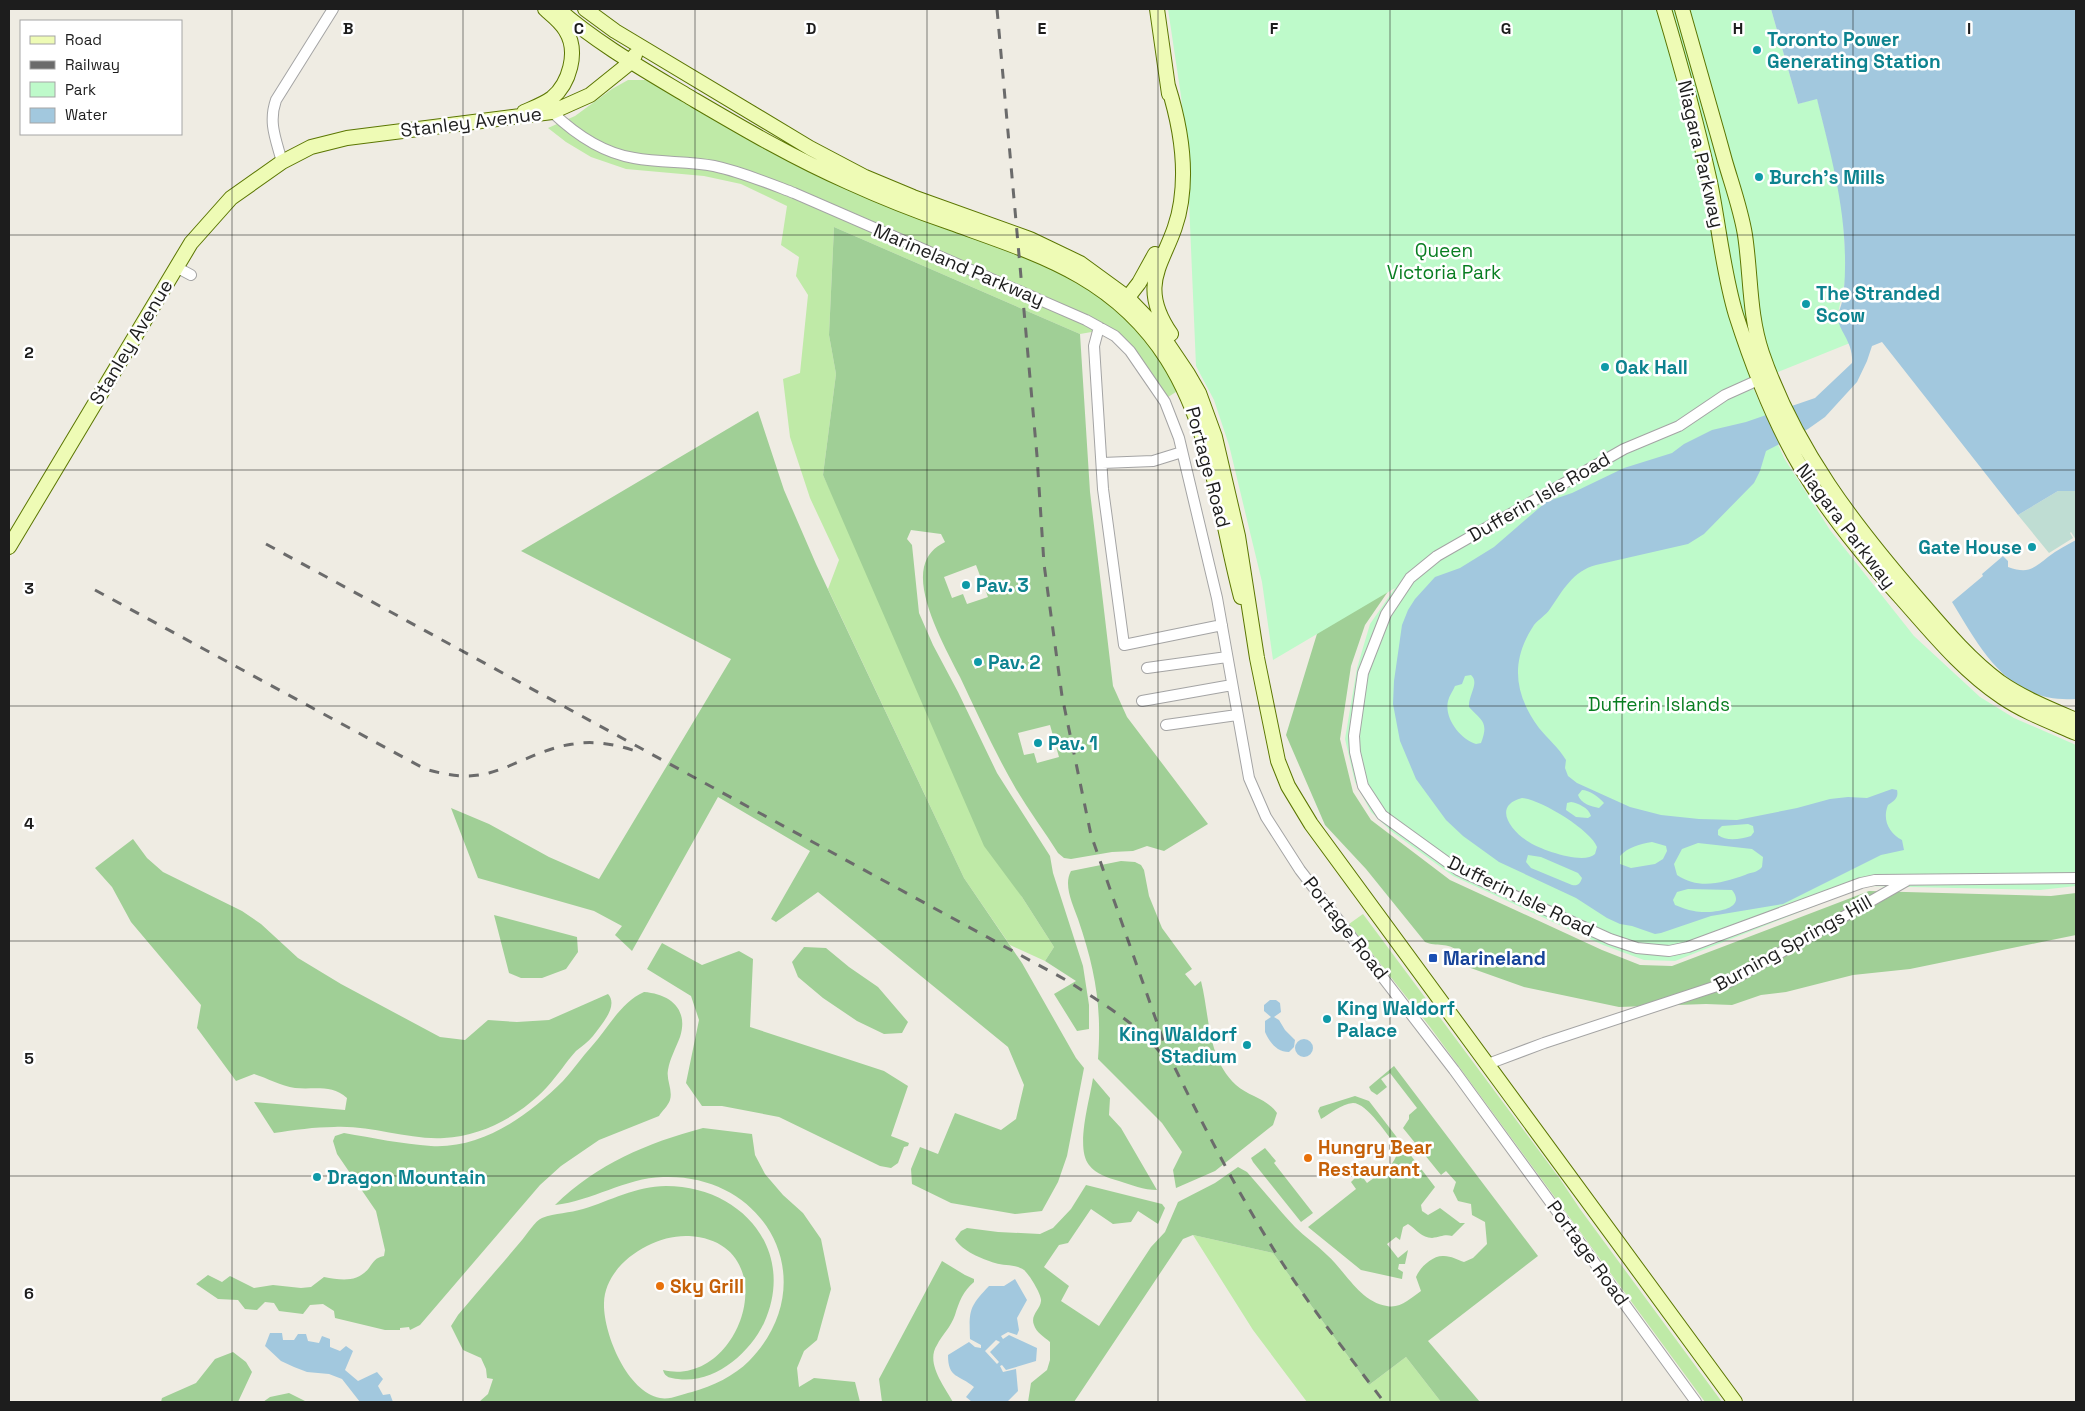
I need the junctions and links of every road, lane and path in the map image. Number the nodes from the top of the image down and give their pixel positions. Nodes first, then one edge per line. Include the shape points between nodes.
1 (333, 9) edge
2 (545, 9) edge
3 (558, 9) edge
4 (585, 9) edge
5 (1157, 9) edge
6 (1664, 9) edge
7 (1682, 9) edge
8 (640, 46) junction
9 (631, 62) junction
10 (1168, 86) junction
11 (552, 112) junction
12 (510, 118) junction
13 (282, 162) junction
14 (176, 267) junction
15 (191, 275) dead end
16 (1125, 302) junction
17 (1099, 327) junction
18 (1764, 377) junction
19 (1796, 444) junction
20 (1182, 452) junction
21 (1102, 463) junction
22 (1233, 511) junction
23 (9, 547) edge
24 (1213, 582) joint
25 (1222, 625) junction
26 (1227, 658) junction
27 (1257, 658) junction
28 (1147, 668) dead end
29 (1232, 685) junction
30 (1142, 701) dead end
31 (1237, 715) junction
32 (2076, 720) edge
33 (1166, 725) dead end
34 (2076, 733) edge
35 (2076, 878) edge
36 (1909, 879) junction
37 (1488, 1064) junction
38 (1696, 1402) edge
39 (1735, 1402) edge

1 - 13 street via 271,113
2 - 12 main road via 567,32 572,49 569,72 551,99
3 - 9 main road, Marineland Parkway via 577,26
4 - 8 main road
5 - 10 main road
6 - 18 main road, Niagara Parkway via 1710,181 1732,302
7 - 18 main road, Niagara Parkway via 1745,234 1752,314
8 - 9 main road, Stanley Avenue
8 - 16 main road via 839,164 913,197 1048,247 1080,263
9 - 11 main road, Stanley Avenue via 590,95
9 - 16 main road, Marineland Parkway via 793,156 907,207 1044,257
10 - 16 main road via 1176,167 1173,202 1158,249
10 - 22 main road via 1179,124 1183,185 1178,219 1155,276 1154,296 1160,315 1189,360 1215,412 1229,463
11 - 12 main road, Stanley Avenue
11 - 17 street, Marineland Parkway via 574,131 613,153 636,159 697,163 750,176
12 - 13 main road, Stanley Avenue via 347,138 311,147
13 - 14 main road, Stanley Avenue via 231,198 191,243
14 - 15 street
14 - 23 main road, Stanley Avenue
16 - 22 main road, Portage Road via 1169,343 1198,393 1214,437
16 - 27 main road, Portage Road via 1179,379 1195,413
17 - 20 street, Marineland Parkway via 1115,336 1130,351 1165,402
17 - 21 street via 1094,346
18 - 19 main road, Niagara Parkway
18 - 36 street, Dufferin Isle Road via 1725,395 1679,426 1624,449 1437,556 1410,578 1386,614 1363,673 1354,736 1363,786 1382,815 1458,870 1610,939 1637,948 1669,951 1688,947 1861,883
19 - 32 main road, Niagara Parkway via 1908,588 1968,653 2019,694
19 - 34 main road, Niagara Parkway via 1819,495 1857,546 1959,661 2003,698
20 - 21 street via 1153,460
20 - 24 street, Marineland Parkway
21 - 25 street via 1124,645
22 - 27 main road, Portage Road
24 - 25 street, Portage Road
25 - 26 street, Portage Road
26 - 28 street
26 - 29 street, Portage Road
27 - 37 main road, Portage Road via 1278,761 1294,797
29 - 30 street
29 - 31 street, Portage Road
31 - 33 street
31 - 38 street, Portage Road via 1249,778 1266,817 1300,870 1454,1070
35 - 36 street, Burning Springs Hill
36 - 37 street, Burning Springs Hill via 1728,982
37 - 39 main road, Portage Road

